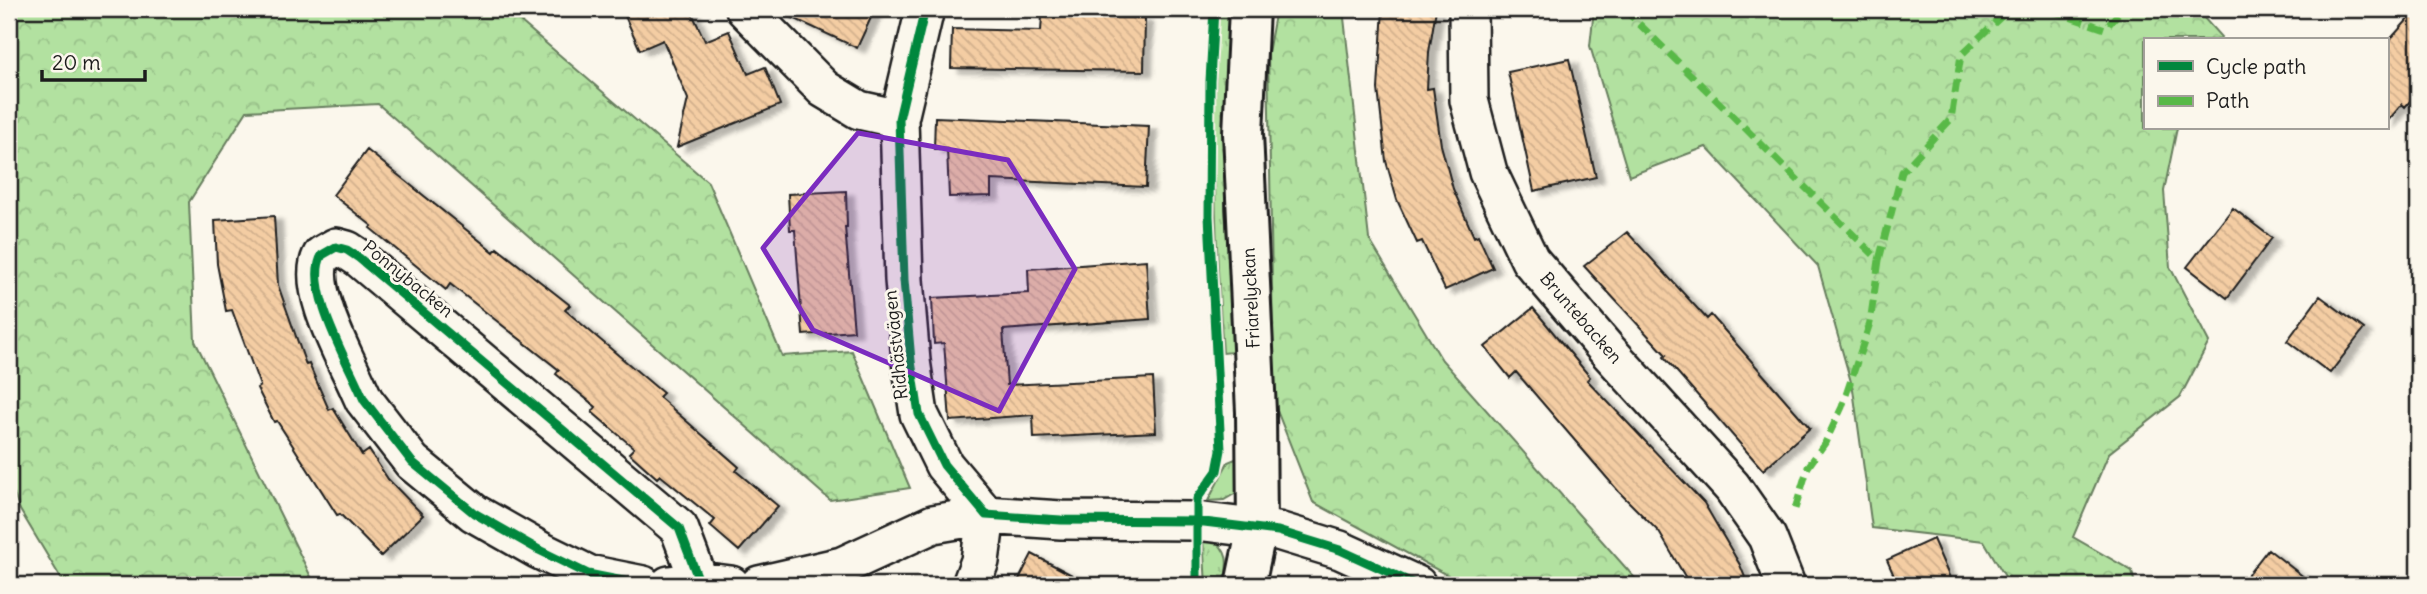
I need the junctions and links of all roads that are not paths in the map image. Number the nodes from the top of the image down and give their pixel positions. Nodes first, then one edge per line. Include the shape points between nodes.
1 (746, 9) edge
2 (925, 9) edge
3 (1249, 9) edge
4 (1468, 9) edge
5 (899, 119) junction
6 (986, 515) junction
7 (1257, 528) junction
8 (700, 584) edge
9 (643, 585) edge
10 (759, 585) edge
11 (971, 585) edge
12 (1245, 585) edge
13 (1417, 585) edge
14 (1786, 585) edge

1 - 5 street via 824,89 859,110
2 - 5 street, Ridhästvägen
3 - 7 street, Friarelyckan via 1243,133
4 - 14 street, Bruntebacken via 1469,100 1488,172 1530,260 1732,487 1767,537
5 - 6 street, Ridhästvägen via 904,279 919,414 944,465
6 - 7 street
6 - 10 street via 933,524 842,566
6 - 11 street via 980,561
7 - 12 street, Friarelyckan
7 - 13 street via 1304,537
8 - 9 street, Ponnybacken via 679,528 359,258 336,247 323,255 317,272 320,293 359,389 412,461 474,513 539,550 588,574

